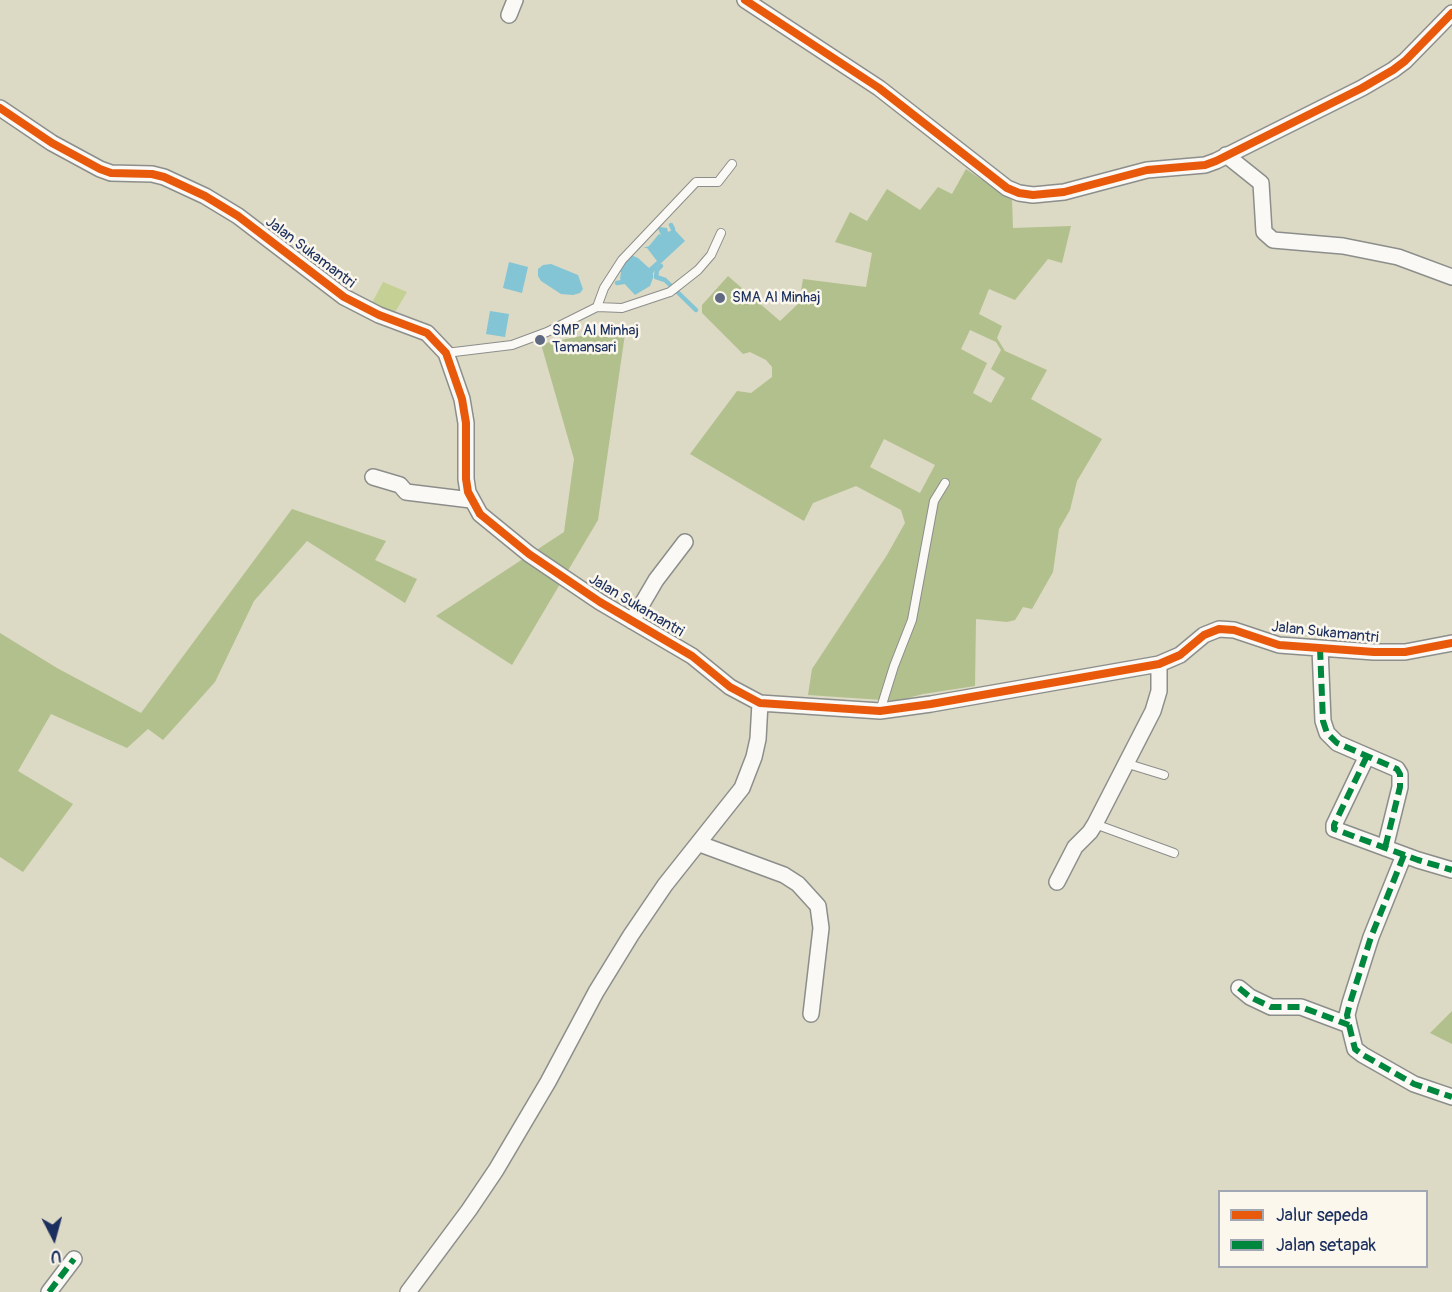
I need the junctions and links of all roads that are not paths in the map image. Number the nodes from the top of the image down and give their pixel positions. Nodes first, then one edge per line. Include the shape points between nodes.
1 (516, 0) edge
2 (745, 0) edge
3 (1452, 13) edge
4 (509, 15) dead end
5 (0, 108) edge
6 (1226, 155) junction
7 (732, 164) dead end
8 (721, 233) dead end
9 (1452, 278) edge
10 (597, 307) junction
11 (446, 353) junction
12 (373, 477) dead end
13 (945, 483) dead end
14 (471, 500) junction
15 (685, 542) dead end
16 (632, 621) junction
17 (1452, 643) edge
18 (1320, 648) junction
19 (1159, 664) junction
20 (760, 703) junction
21 (880, 711) junction
22 (1367, 756) junction
23 (1125, 764) junction
24 (1164, 775) dead end
25 (1095, 824) junction
26 (700, 844) junction
27 (1385, 848) junction
28 (1174, 854) dead end
29 (1404, 855) junction
30 (1451, 867) edge
31 (1057, 882) dead end
32 (1239, 988) dead end
33 (811, 1014) dead end
34 (1349, 1025) junction
35 (1452, 1096) edge
36 (74, 1259) dead end
37 (49, 1292) edge
38 (408, 1292) edge

1 - 4 street
2 - 6 street via 879,88 1007,188 1019,193 1064,192 1147,170 1205,165
3 - 6 street via 1394,70
5 - 11 street, Jalan Sukamantri via 100,169 164,177 205,196 238,216 344,297 427,333
6 - 9 street via 1261,183 1264,232 1273,240 1343,246 1398,257
7 - 10 lane via 718,182 696,182 621,261
8 - 10 lane via 711,255 673,290 622,308
10 - 11 lane via 512,345
11 - 14 street, Jalan Sukamantri via 462,399 466,479
12 - 14 street via 400,485 406,492
13 - 21 lane via 934,501 912,620
14 - 16 street, Jalan Sukamantri via 480,514 529,554
15 - 16 street
16 - 20 street, Jalan Sukamantri
17 - 18 street, Jalan Sukamantri via 1390,653
18 - 19 street, Jalan Sukamantri via 1279,645 1219,629
18 - 22 street via 1323,721 1327,733 1337,743
19 - 21 street, Jalan Sukamantri
19 - 23 street via 1156,703
20 - 21 street, Jalan Sukamantri
20 - 26 street via 758,739 749,772 742,788
22 - 27 street via 1400,774
22 - 27 street via 1334,828
23 - 24 lane
23 - 25 street
25 - 28 lane
25 - 31 street via 1075,847
26 - 33 street via 784,875 818,906 821,928
26 - 38 street via 665,885 631,935 496,1170
27 - 29 street
29 - 30 street
29 - 34 street via 1371,937 1347,1015
32 - 34 street via 1271,1007 1301,1007
34 - 35 street via 1355,1049 1363,1056 1414,1084
36 - 37 street

